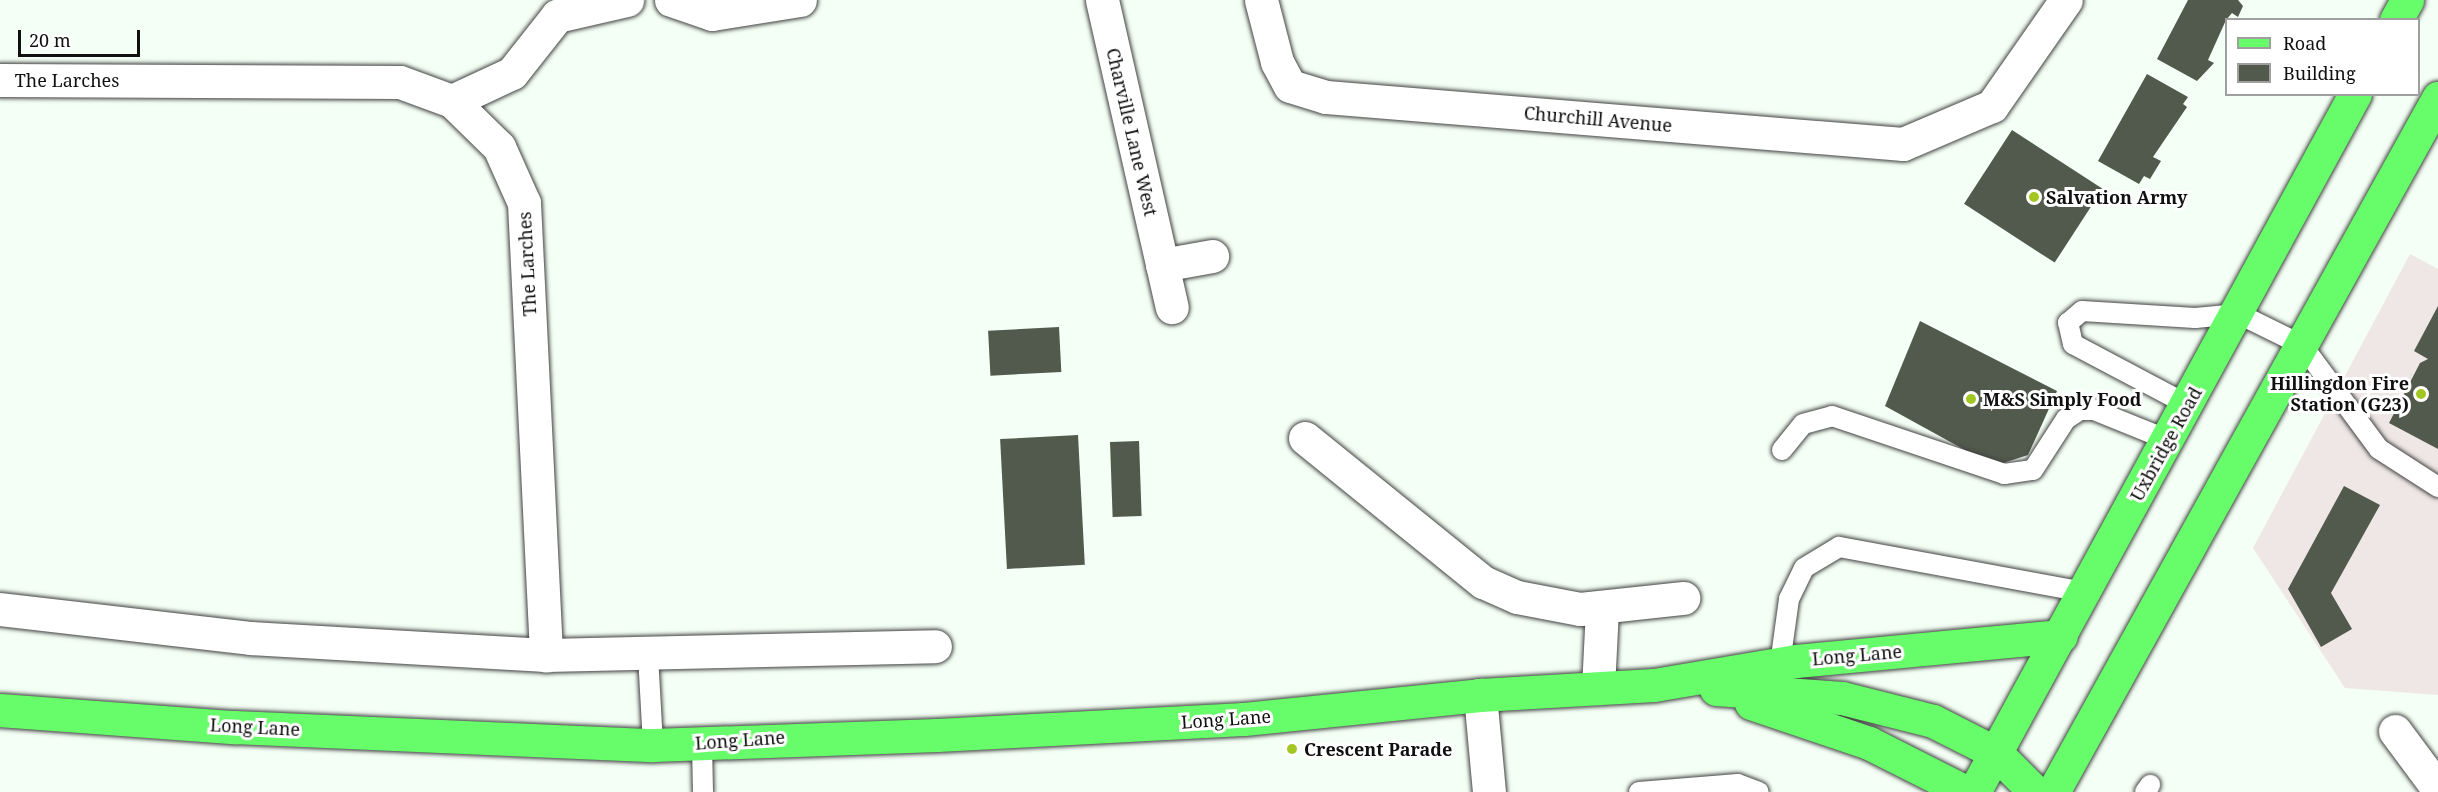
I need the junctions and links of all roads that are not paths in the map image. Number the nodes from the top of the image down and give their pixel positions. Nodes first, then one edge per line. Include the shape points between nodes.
1 (627, 0) edge
2 (671, 0) edge
3 (800, 0) edge
4 (1102, 0) edge
5 (1261, 0) edge
6 (2066, 0) edge
7 (2407, 0) edge
8 (2397, 18) edge
9 (0, 80) edge
10 (2354, 96) edge
11 (2438, 98) edge
12 (452, 101) junction
13 (1212, 256) dead end
14 (1162, 265) junction
15 (1172, 307) dead end
16 (2239, 314) junction
17 (2302, 345) junction
18 (2188, 405) junction
19 (1305, 438) dead end
20 (2168, 440) junction
21 (1782, 450) dead end
22 (2438, 487) edge
23 (2083, 592) junction
24 (1683, 598) dead end
25 (1602, 608) junction
26 (0, 609) edge
27 (2061, 636) junction
28 (935, 646) dead end
29 (546, 655) junction
30 (648, 655) junction
31 (1780, 664) junction
32 (1654, 685) junction
33 (1598, 688) junction
34 (1700, 688) junction
35 (1480, 695) junction
36 (0, 710) edge
37 (2395, 731) dead end
38 (702, 744) junction
39 (653, 745) junction
40 (1996, 753) junction
41 (2434, 789) edge
42 (703, 792) edge
43 (1489, 792) edge
44 (1639, 792) edge
45 (1759, 792) edge
46 (1966, 792) edge
47 (1974, 792) edge
48 (2035, 792) edge
49 (2054, 792) edge

1 - 12 street via 556,16 512,73
2 - 3 street via 712,14
4 - 14 street, Charville Lane West
5 - 6 street, Churchill Avenue via 1277,62 1290,86 1326,97 1903,144 1992,106
7 - 8 main road
9 - 12 street, The Larches via 400,82
10 - 16 main road, Uxbridge Road
11 - 17 main road
12 - 29 street, The Larches via 499,147 524,203
13 - 14 street
14 - 15 street, Charville Lane West
16 - 17 lane
16 - 18 main road, Uxbridge Road
16 - 18 lane via 2195,318 2082,311 2068,323 2073,344
17 - 22 lane via 2379,449
17 - 49 main road
18 - 20 main road, Uxbridge Road
19 - 25 street via 1483,582 1517,597
20 - 21 lane via 2094,410 2080,410 2066,419 2033,470 2004,474 1832,416 1803,424
20 - 23 main road, Uxbridge Road
23 - 27 main road, Uxbridge Road
23 - 31 lane via 1839,548 1804,568 1789,599
24 - 25 street
25 - 33 street
26 - 29 street via 250,638
27 - 31 main road, Long Lane
27 - 40 main road, Uxbridge Road
28 - 30 street
29 - 30 street
30 - 39 lane
31 - 32 main road, Long Lane
32 - 33 main road, Long Lane
32 - 34 main road, Long Lane
33 - 35 main road, Long Lane
34 - 40 main road, Long Lane via 1842,698 1933,721
34 - 46 main road, Long Lane via 1869,742
35 - 38 main road, Long Lane via 1244,719
35 - 43 street
36 - 39 main road, Long Lane via 234,727
37 - 41 street
38 - 39 main road, Long Lane
38 - 42 lane
40 - 47 main road, Uxbridge Road
40 - 48 main road, Long Lane
44 - 45 lane via 1738,784

